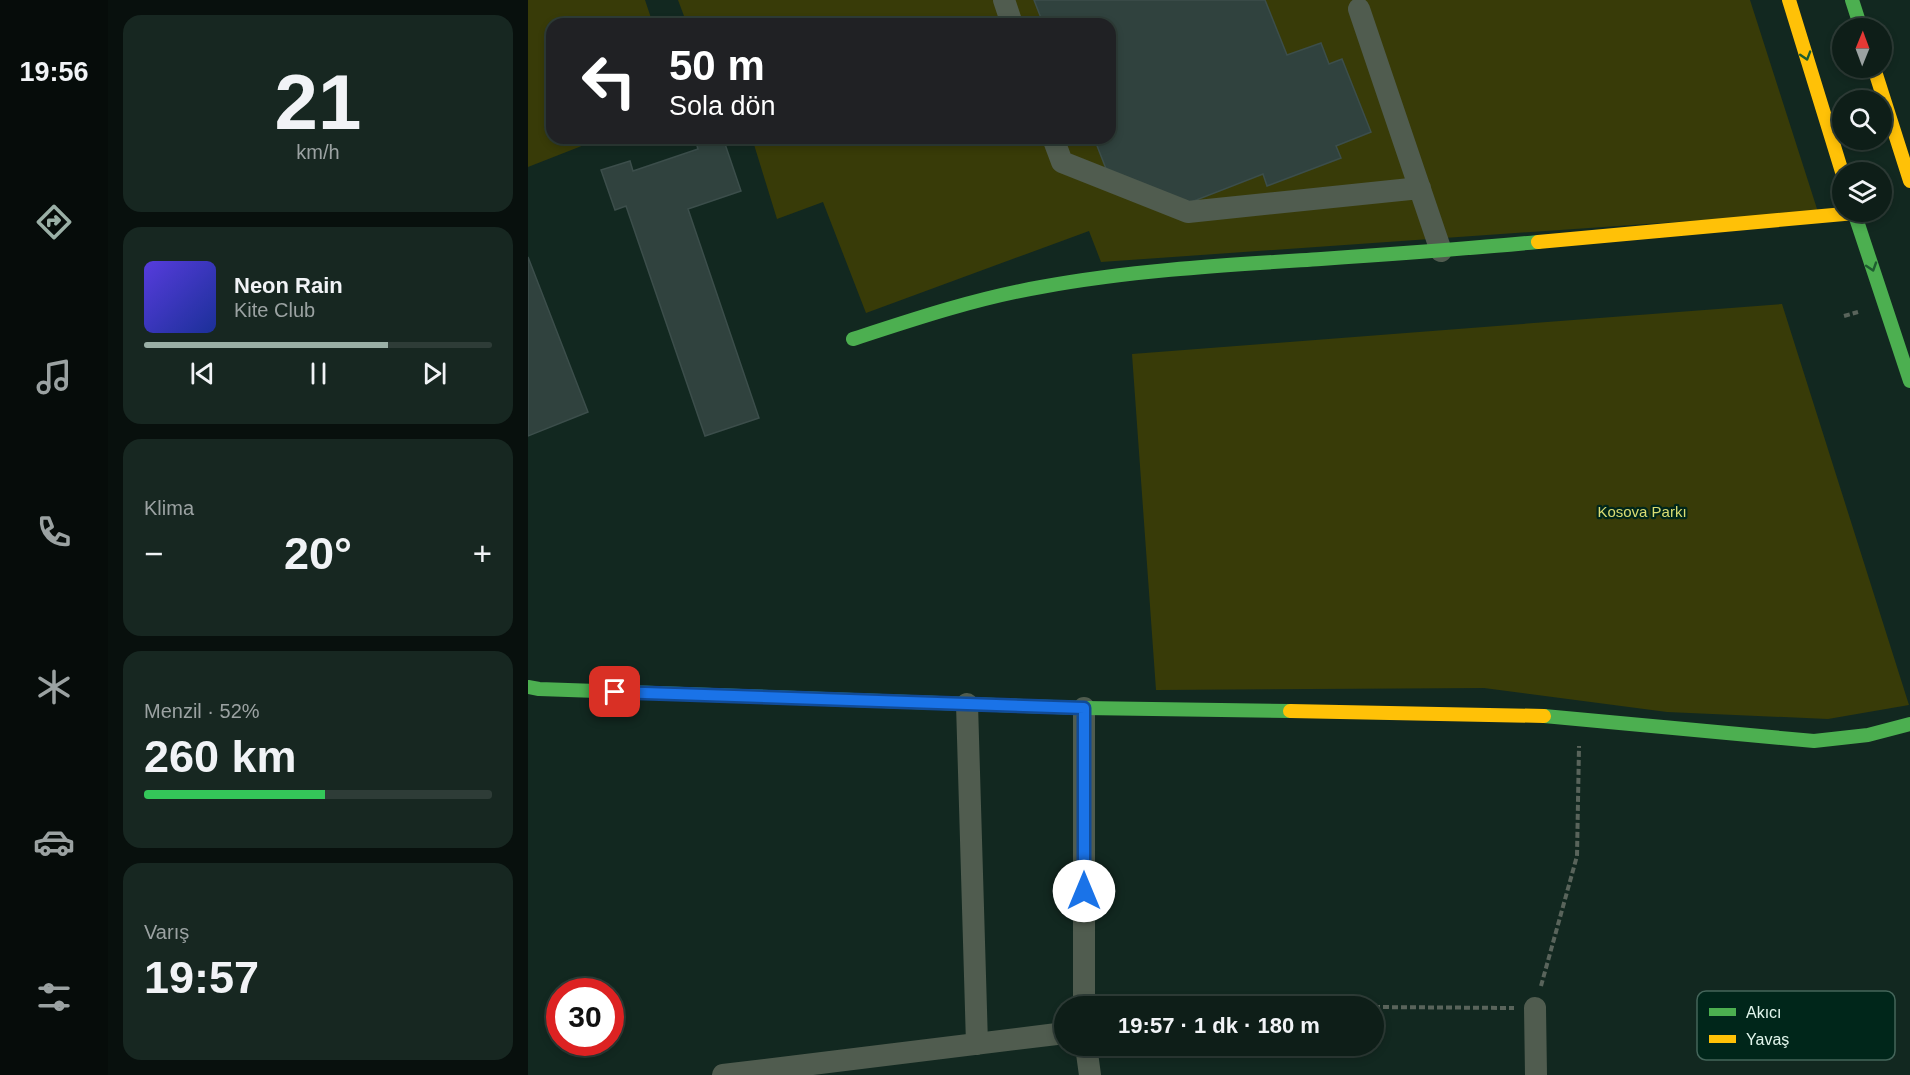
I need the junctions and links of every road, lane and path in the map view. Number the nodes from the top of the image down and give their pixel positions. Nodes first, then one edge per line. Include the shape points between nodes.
1 (1004, 0) edge
2 (1789, 0) edge
3 (1852, 0) edge
4 (1359, 9) dead end
5 (1010, 18) edge
6 (1858, 18) edge
7 (1877, 78) edge
8 (1055, 144) edge
9 (1839, 162) edge
10 (1910, 181) edge
11 (1420, 188) junction
12 (1832, 214) edge
13 (1857, 222) edge
14 (1441, 250) junction
15 (853, 339) dead end
16 (1910, 381) edge
17 (528, 687) edge
18 (967, 704) junction
19 (1084, 708) junction
20 (1579, 719) junction
21 (1910, 724) edge
22 (1084, 996) edge
23 (1384, 1007) edge
24 (1534, 1008) junction
25 (1054, 1034) edge
26 (977, 1044) junction
27 (1087, 1056) edge
28 (723, 1075) edge
29 (1090, 1075) edge
30 (1536, 1075) edge

1 - 5 street
2 -> 9 street
3 - 6 street
4 - 11 street
7 - 10 street
8 - 11 street via 1062,162 1188,212
11 - 14 street
12 - 14 street
13 -> 16 street
14 - 15 street via 1105,276 975,302
17 - 18 street
18 - 19 street
18 - 26 street
19 - 20 street via 1537,715
19 - 22 street
20 - 21 street via 1814,741 1868,735
20 - 24 path via 1577,856
23 - 24 path
24 - 30 street
25 - 26 street
26 - 28 street
27 - 29 street

